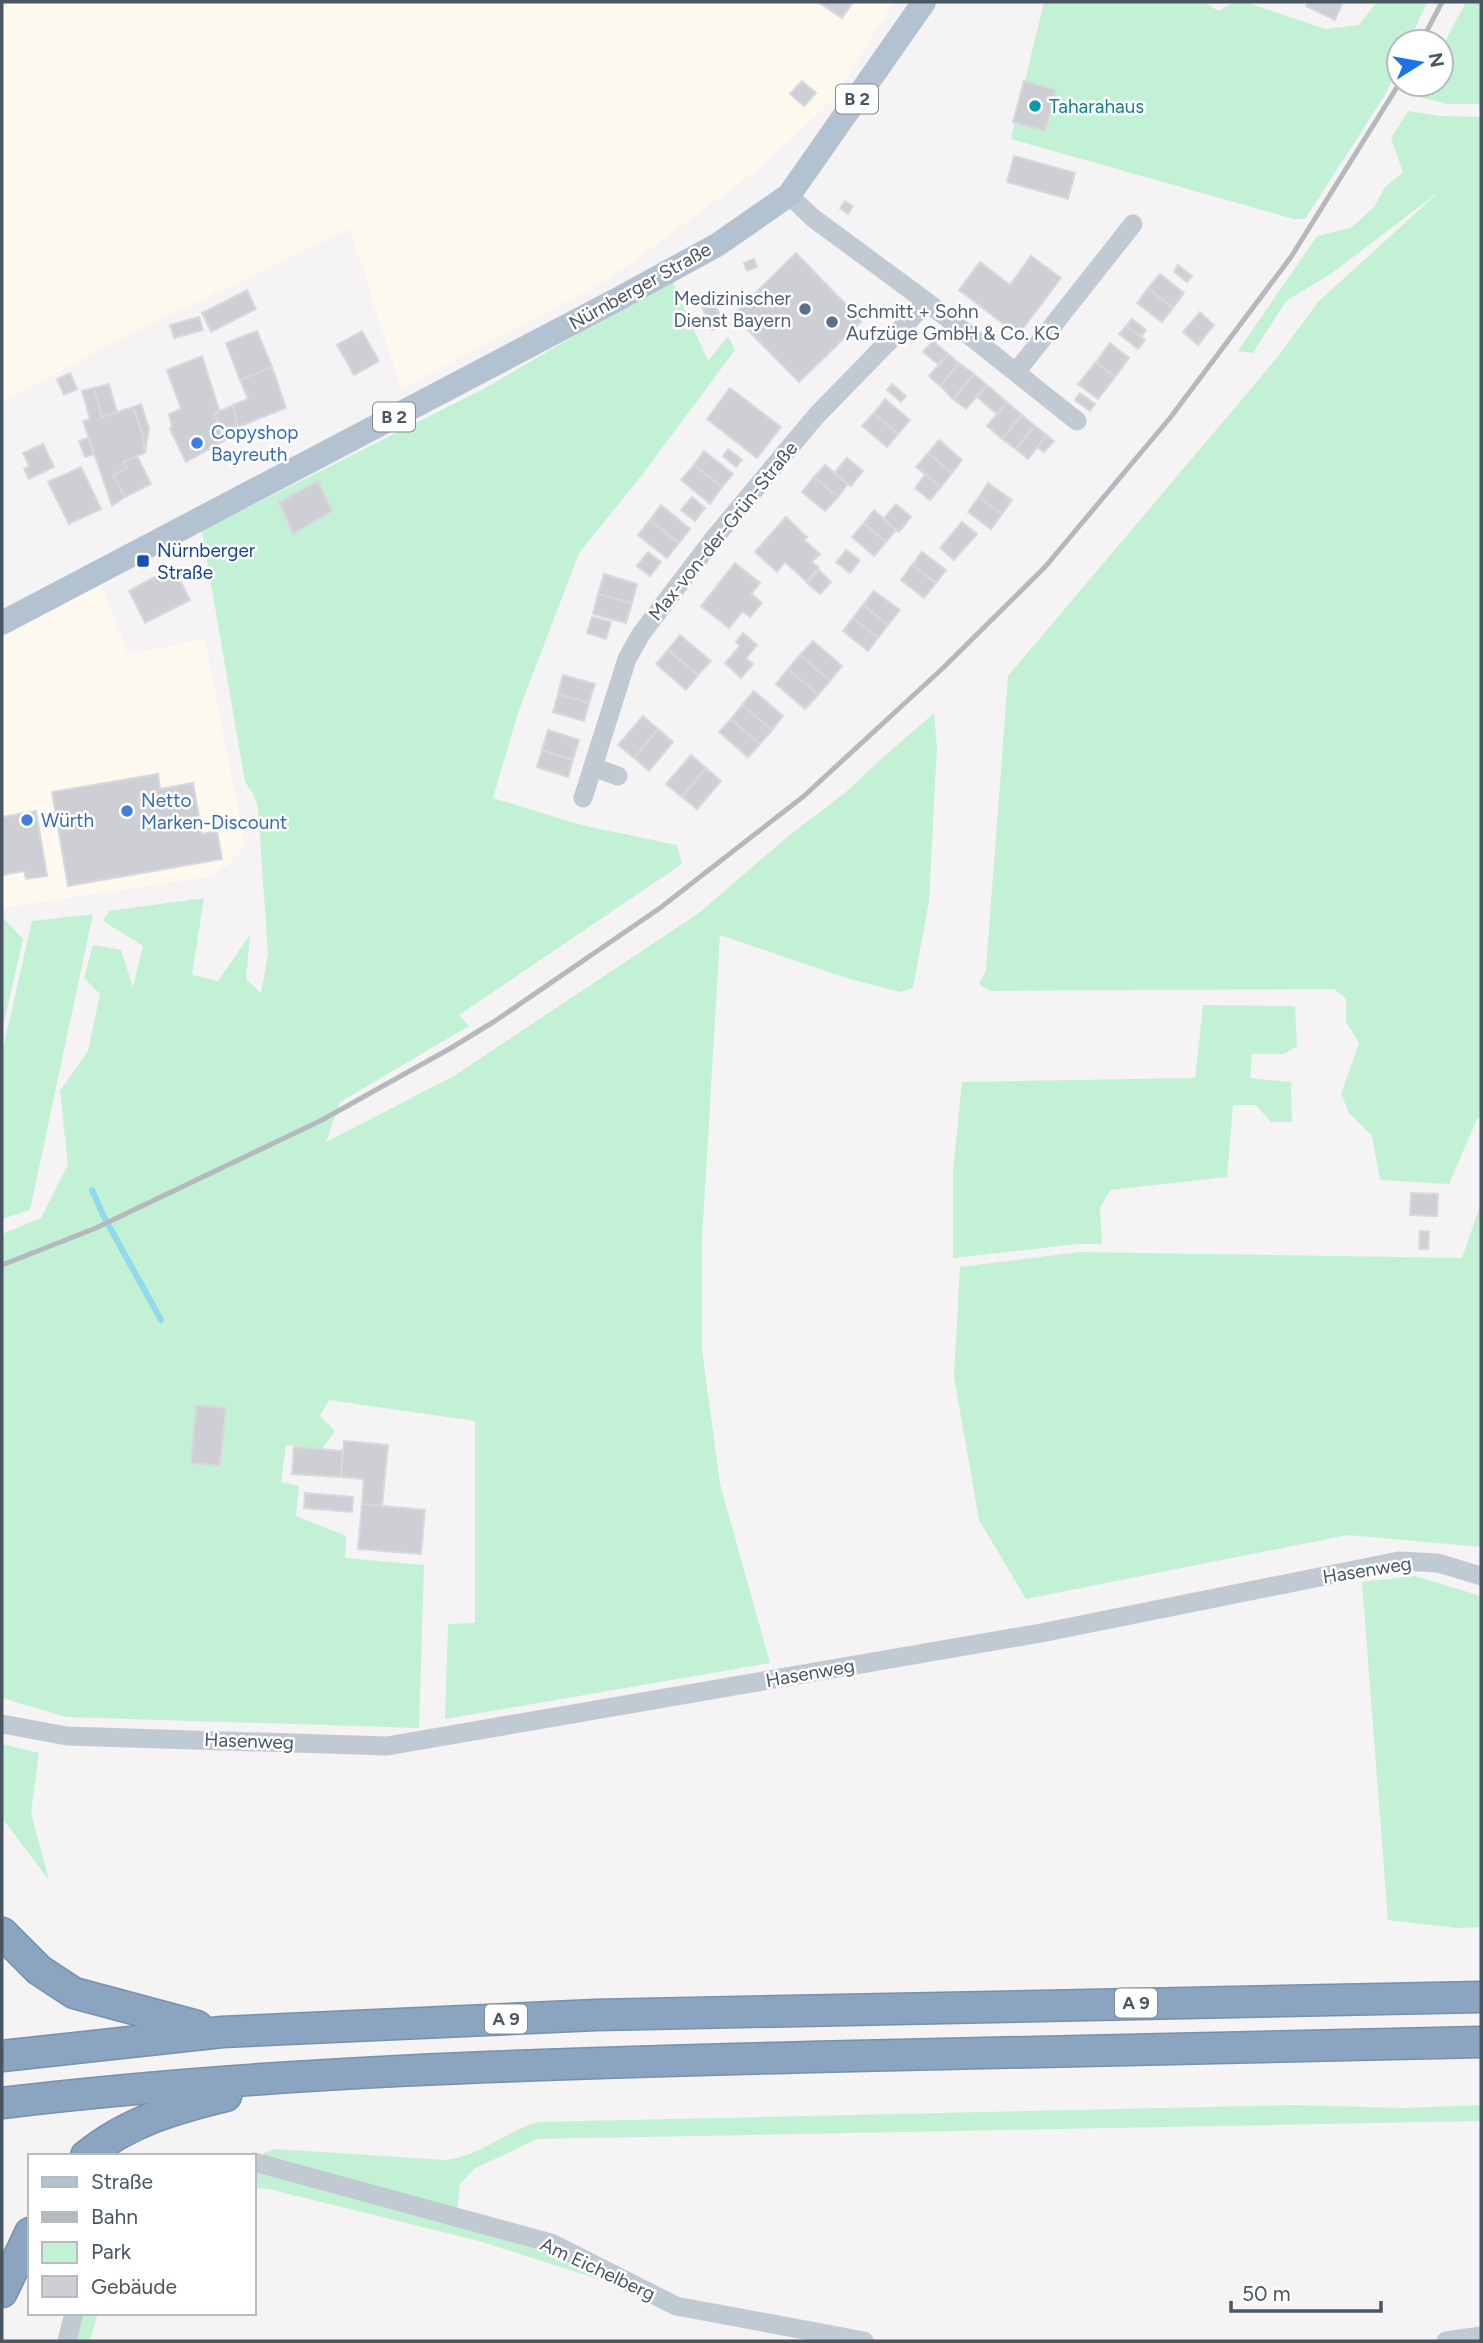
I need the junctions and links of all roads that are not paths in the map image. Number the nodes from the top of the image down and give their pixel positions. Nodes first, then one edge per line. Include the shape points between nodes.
1 (924, 2) edge
2 (789, 195) junction
3 (1133, 224) dead end
4 (926, 302) junction
5 (1016, 372) junction
6 (1077, 421) dead end
7 (2, 624) edge
8 (593, 767) junction
9 (618, 776) dead end
10 (583, 798) dead end
11 (1481, 1576) edge
12 (2, 1724) edge
13 (2, 1933) edge
14 (1481, 1997) edge
15 (222, 2032) junction
16 (1481, 2042) edge
17 (2, 2056) edge
18 (315, 2074) junction
19 (2, 2103) edge
20 (89, 2154) edge
21 (256, 2163) edge
22 (28, 2237) edge
23 (2, 2292) edge
24 (74, 2315) edge
25 (1481, 2336) edge
26 (67, 2341) edge
27 (864, 2341) edge
28 (1446, 2341) edge

1 - 2 main road, Nürnberger Straße / B 2
2 - 4 street
2 - 7 main road, Nürnberger Straße / B 2 via 716,244 620,298
3 - 5 street
4 - 5 street
4 - 8 street, Max-von-der-Grün-Straße via 816,416 641,634 627,659
5 - 6 street
8 - 9 street
8 - 10 street, Max-von-der-Grün-Straße
11 - 12 street, Hasenweg via 1438,1563 1398,1561 1041,1633 387,1746 67,1736
13 - 15 highway via 39,1970 75,1993
14 - 15 highway, A 9 via 624,2014
15 - 17 highway, A 9
16 - 18 highway via 604,2062
18 - 19 highway
18 - 20 highway via 154,2116
21 - 27 street, Am Eichelberg via 551,2244 676,2306
22 - 23 highway
24 - 26 street
25 - 28 street

